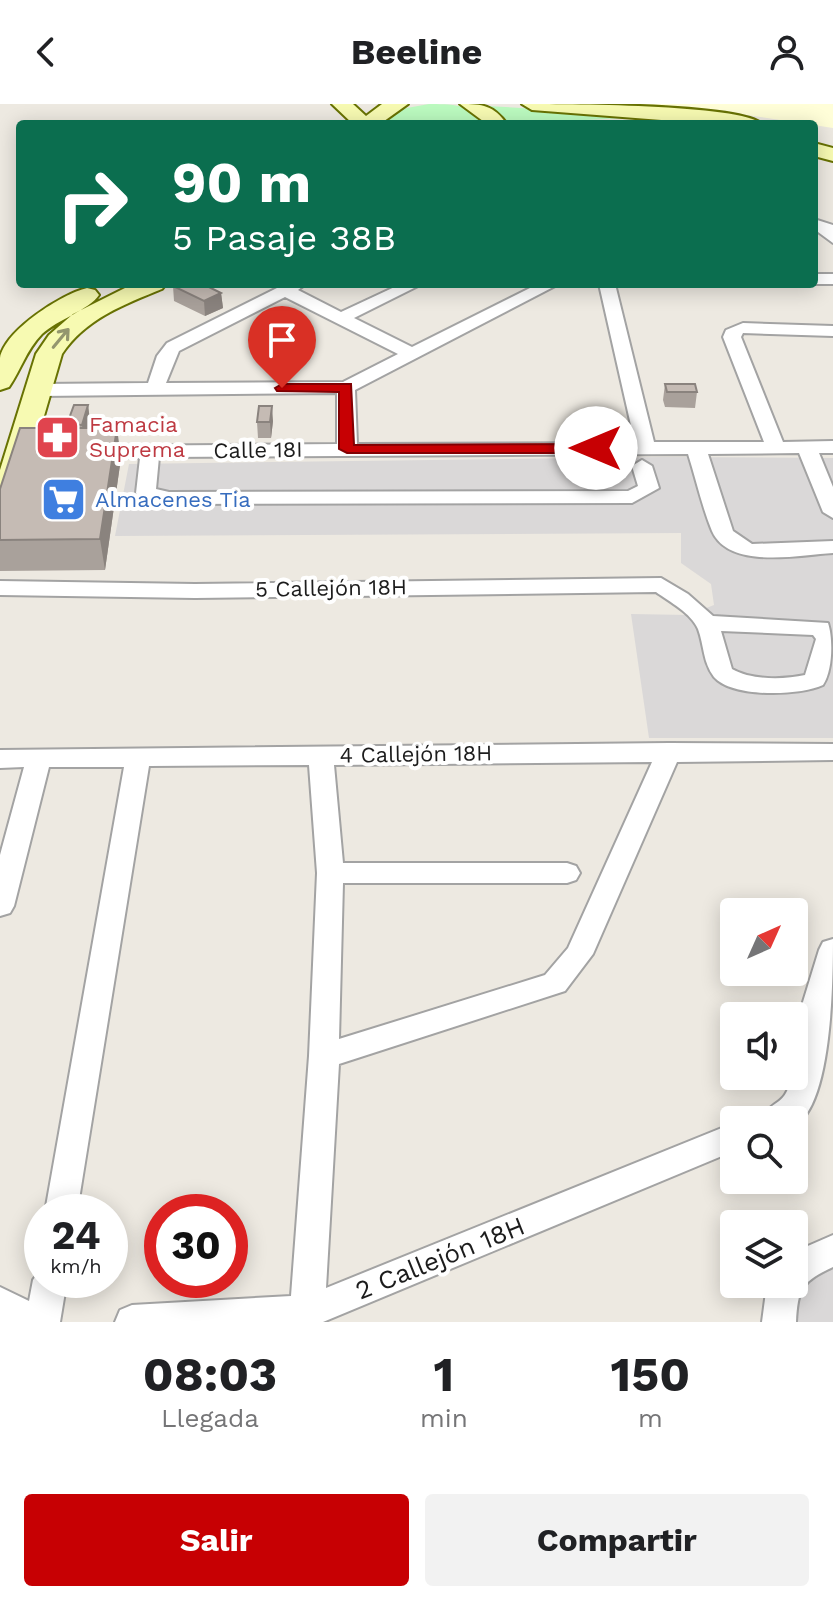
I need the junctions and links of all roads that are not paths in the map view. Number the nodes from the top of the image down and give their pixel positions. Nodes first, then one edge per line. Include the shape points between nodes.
1 (342, 104) edge
2 (398, 104) edge
3 (470, 104) edge
4 (532, 104) edge
5 (361, 120) edge
6 (371, 120) edge
7 (495, 120) edge
8 (725, 120) edge
9 (818, 225) edge
10 (833, 238) edge
11 (105, 288) edge
12 (145, 288) edge
13 (289, 288) edge
14 (293, 288) edge
15 (405, 288) edge
16 (543, 288) edge
17 (608, 288) edge
18 (341, 318) junction
19 (833, 331) edge
20 (413, 354) junction
21 (0, 382) edge
22 (346, 387) junction
23 (155, 389) junction
24 (40, 390) junction
25 (833, 447) edge
26 (696, 448) junction
27 (776, 448) junction
28 (807, 448) junction
29 (347, 449) junction
30 (150, 451) junction
31 (63, 453) edge
32 (644, 457) junction
33 (833, 512) edge
34 (0, 516) edge
35 (833, 547) edge
36 (0, 588) edge
37 (707, 623) junction
38 (669, 751) junction
39 (833, 752) edge
40 (321, 755) junction
41 (138, 757) junction
42 (0, 759) edge
43 (38, 760) junction
44 (330, 873) junction
45 (567, 873) dead end
46 (0, 906) edge
47 (833, 950) edge
48 (324, 1056) junction
49 (796, 1106) edge
50 (720, 1143) edge
51 (64, 1194) edge
52 (833, 1250) edge
53 (808, 1262) edge
54 (47, 1298) edge
55 (781, 1298) edge
56 (0, 1303) edge
57 (307, 1312) junction
58 (33, 1322) edge
59 (43, 1322) edge
60 (132, 1322) edge
61 (779, 1322) edge

1 - 5 main road
2 - 6 main road
3 - 7 main road
4 - 8 main road
9 - 10 street
11 - 21 main road via 65,305 30,330
24 -> 12 main road via 49,354 71,326
13 - 23 street via 173,347
14 - 18 street
15 - 18 street
16 - 20 street
17 - 32 street
18 - 20 street
19 - 27 street via 735,330 732,337
20 - 22 street
22 - 23 street
22 - 29 street
23 - 24 street
24 - 34 main road via 27,453
25 - 28 street, Calle 18I
26 - 27 street, Calle 18I
26 - 32 street, Calle 18I
26 - 35 street via 723,533 733,543 748,551
27 - 28 street, Calle 18I
28 - 33 street
29 - 30 street, Calle 18I
29 - 32 street, Calle 18I
30 - 31 street, Calle 18I
30 - 32 street via 146,493 169,498 632,497 649,488
36 - 37 street, 5 Callejón 18H via 661,585
37 - 37 street via 722,670 733,680 804,686 815,680 828,638 820,628
38 - 39 street, 4 Callejón 18H
38 - 40 street, 4 Callejón 18H
38 - 48 street via 579,954 555,983
40 - 41 street, 4 Callejón 18H
40 - 44 street
41 - 43 street, 4 Callejón 18H
41 - 51 street
42 - 43 street, 4 Callejón 18H
43 - 46 street
44 - 45 street
44 - 48 street
47 - 49 street via 814,1015 805,1088
48 - 57 street
50 - 57 street, 2 Callejón 18H
52 - 53 street
54 - 59 street
55 - 61 street
56 - 58 street
57 - 60 street, 2 Callejón 18H

